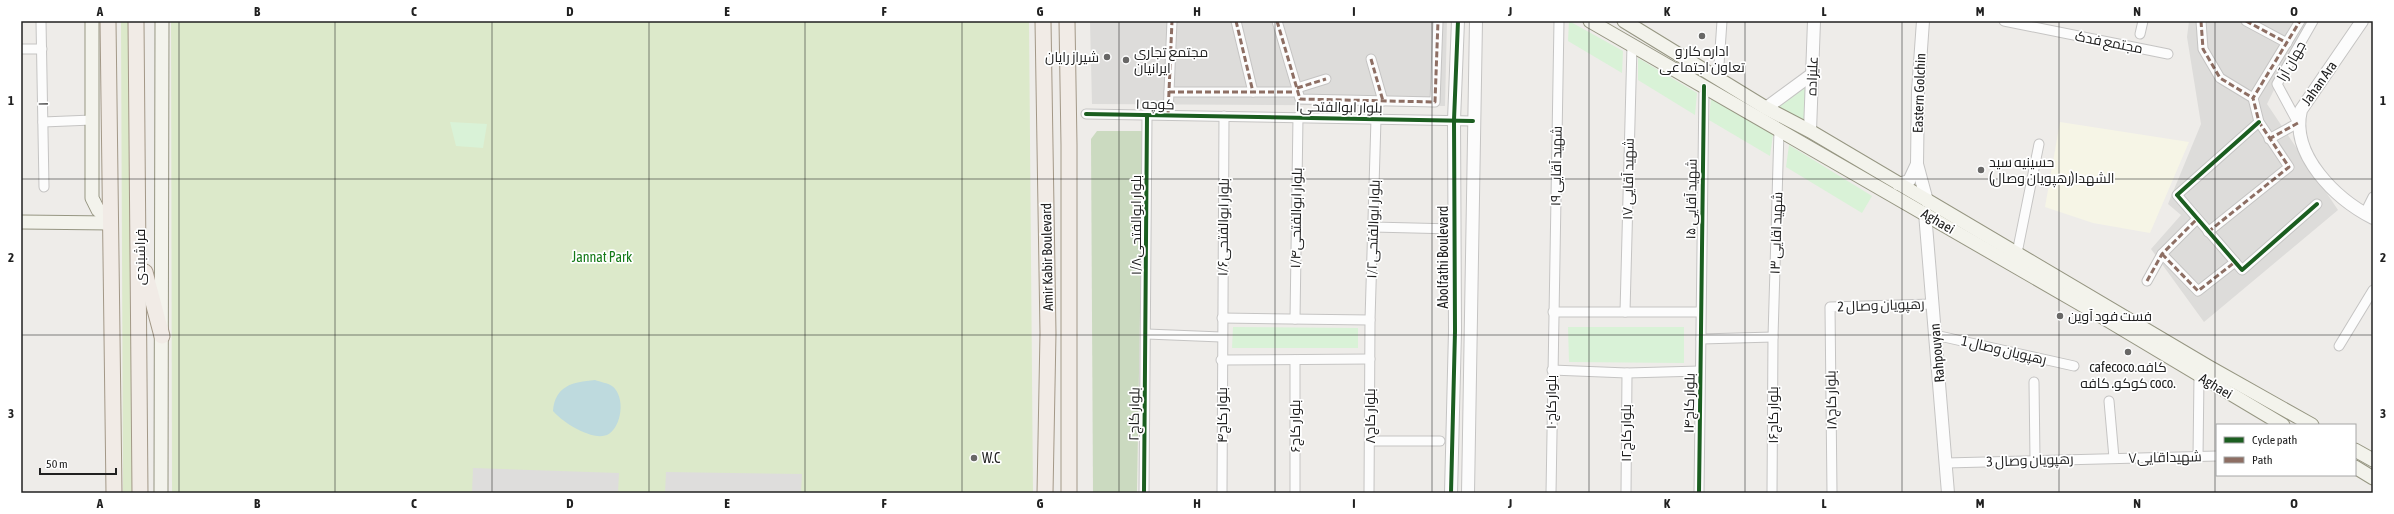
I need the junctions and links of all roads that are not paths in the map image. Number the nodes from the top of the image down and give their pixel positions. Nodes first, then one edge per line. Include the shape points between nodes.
1 (41, 21) edge
2 (92, 21) edge
3 (108, 21) edge
4 (136, 21) edge
5 (162, 21) edge
6 (1044, 21) edge
7 (1066, 21) edge
8 (1172, 21) edge
9 (1236, 21) edge
10 (1277, 21) edge
11 (1438, 21) edge
12 (1458, 21) edge
13 (1476, 21) edge
14 (1559, 21) edge
15 (1590, 21) edge
16 (1722, 21) edge
17 (1814, 21) edge
18 (1923, 21) edge
19 (2004, 21) edge
20 (2143, 21) edge
21 (2201, 21) edge
22 (2246, 21) edge
23 (2300, 21) edge
24 (2313, 21) edge
25 (2362, 21) edge
26 (1628, 22) edge
27 (2140, 34) dead end
28 (2287, 42) junction
29 (1632, 45) junction
30 (42, 48) junction
31 (21, 49) edge
32 (2168, 54) dead end
33 (1370, 59) dead end
34 (1811, 75) junction
35 (1718, 78) junction
36 (1326, 79) dead end
37 (1704, 86) junction
38 (1295, 90) junction
39 (1169, 92) junction
40 (1253, 92) junction
41 (2253, 98) junction
42 (1383, 100) junction
43 (1766, 108) junction
44 (1086, 114) dead end
45 (1147, 115) junction
46 (1168, 115) junction
47 (1224, 116) junction
48 (1298, 117) junction
49 (1376, 119) junction
50 (92, 120) junction
51 (1454, 120) junction
52 (1473, 121) junction
53 (43, 122) junction
54 (2259, 122) junction
55 (2298, 123) junction
56 (1779, 130) junction
57 (1810, 131) junction
58 (2269, 139) junction
59 (1046, 144) junction
60 (2039, 144) dead end
61 (1069, 145) junction
62 (1917, 164) junction
63 (1898, 184) junction
64 (44, 186) dead end
65 (2373, 197) edge
66 (2317, 204) dead end
67 (1926, 207) junction
68 (2369, 216) edge
69 (2198, 219) junction
70 (21, 222) edge
71 (111, 223) junction
72 (1373, 227) junction
73 (1454, 229) junction
74 (2208, 232) junction
75 (140, 252) junction
76 (2017, 253) junction
77 (2162, 254) junction
78 (2235, 262) junction
79 (2147, 281) dead end
80 (2373, 290) edge
81 (1932, 304) junction
82 (1830, 307) joint
83 (1553, 312) junction
84 (1625, 312) junction
85 (1700, 312) junction
86 (1222, 318) junction
87 (1295, 319) junction
88 (1370, 320) junction
89 (2125, 324) junction
90 (1455, 331) junction
91 (1472, 333) junction
92 (1147, 334) junction
93 (1935, 335) junction
94 (162, 336) junction
95 (1221, 337) junction
96 (1773, 337) junction
97 (1701, 339) junction
98 (1370, 340) joint
99 (2339, 346) dead end
100 (1370, 359) junction
101 (1221, 360) junction
102 (1295, 360) junction
103 (2074, 366) dead end
104 (1552, 370) junction
105 (1700, 371) junction
106 (1627, 373) junction
107 (2198, 375) junction
108 (2034, 382) dead end
109 (2109, 401) dead end
110 (2281, 424) edge
111 (2310, 424) edge
112 (1370, 441) junction
113 (1440, 441) dead end
114 (2356, 451) edge
115 (2216, 456) edge
116 (2198, 457) junction
117 (2114, 458) junction
118 (2035, 460) junction
119 (2373, 460) edge
120 (1946, 463) junction
121 (2356, 468) edge
122 (2373, 478) edge
123 (114, 493) edge
124 (140, 493) edge
125 (161, 493) edge
126 (1045, 493) edge
127 (1069, 493) edge
128 (1144, 493) edge
129 (1222, 493) edge
130 (1295, 493) edge
131 (1369, 493) edge
132 (1451, 493) edge
133 (1468, 493) edge
134 (1551, 493) edge
135 (1626, 493) edge
136 (1699, 493) edge
137 (1772, 493) edge
138 (1832, 493) edge
139 (1948, 493) edge

1 - 30 street, ۱
2 - 50 main road
3 - 71 main road, فراشبندی
4 - 75 main road, فراشبندی
5 - 94 main road, فراشبندی
6 - 59 main road, Amir Kabir Boulevard
7 - 61 main road, Amir Kabir Boulevard
8 - 39 street
9 - 40 street
10 - 38 street
11 - 42 street via 1436,102
12 - 51 street, Abolfathi Boulevard
13 - 52 street, Abolfathi Boulevard
14 - 83 street, شهید آقایی ۱۹
15 - 29 main road, Aghaei
16 - 35 street
17 - 34 street, علیزاده
18 - 62 street, Eastern Golchin via 1918,92
19 - 32 street, مجتمع فدک
20 - 27 street
21 - 41 street via 2203,49 2220,78
22 - 28 street
23 - 28 street
24 - 55 street, جهان آرا via 2277,84
25 - 55 street, Jahan Ara via 2301,110
26 - 35 main road, Aghaei
28 - 41 street
29 - 37 main road, Aghaei
29 - 84 street, شهید آقایی ۱۷
30 - 31 street
30 - 53 street, ۱
33 - 42 street
34 - 43 street
34 - 57 street, علیزاده
35 - 43 main road, Aghaei
36 - 38 street
37 - 56 main road, Aghaei
37 - 85 street, شهید آقایی ۱۵
38 - 40 street
38 - 42 street via 1300,99
39 - 40 street
39 - 46 street
41 - 54 street
43 - 57 main road, Aghaei
44 - 45 street, کوچه ۱
45 - 46 street, کوچه ۱
45 - 92 street, بلوار ابوالفتحی۱/۸
46 - 47 street, کوچه ۱
47 - 48 street, بلوار ابوالفتحی۱
47 - 86 street, بلوار ابوالفتحی۱/۶
48 - 49 street, بلوار ابوالفتحی۱
48 - 87 street, بلوار ابوالفتحی۱/۴
49 - 51 street, بلوار ابوالفتحی۱
49 - 72 street, بلوار ابوالفتحی۱/۲
50 - 53 street
50 - 71 main road via 92,198 98,210
51 - 52 street, بلوار ابوالفتحی۱
51 - 73 street, Abolfathi Boulevard
52 - 91 street, Abolfathi Boulevard
53 - 64 street, ۱
54 - 58 street
54 - 69 street via 2177,195
55 - 58 street
55 - 68 street, Jahan Ara via 2300,136 2323,177 2335,192
56 - 67 main road, Aghaei
56 - 96 street, شهید اقایی ۱۳
57 - 63 main road, Aghaei
58 - 74 street via 2289,167
59 - 61 main road
59 - 126 main road, Amir Kabir Boulevard via 1048,333
60 - 76 street
61 - 127 main road, Amir Kabir Boulevard
62 - 63 street via 1909,181
62 - 67 street, Rahpouyan
63 - 67 main road, Aghaei
65 - 68 street
66 - 78 street via 2242,270
67 - 76 main road, Aghaei
67 - 81 street, Rahpouyan
67 - 89 main road, Aghaei
69 - 74 street
69 - 77 street
70 - 71 main road
71 - 123 main road, فراشبندی
72 - 73 street
72 - 88 street, بلوار ابوالفتحی۱/۲
73 - 90 street, Abolfathi Boulevard
74 - 78 street
75 - 94 main road
75 - 124 main road, فراشبندی
76 - 89 main road, Aghaei
77 - 78 street via 2198,291
77 - 79 street
80 - 99 street
81 - 82 street, 2 رهپویان وصال
81 - 93 street, Rahpouyan
82 - 138 street, بلوار کاج۱۸
83 - 84 street
83 - 104 street, بلوار کاج۱۰
84 - 85 street
85 - 97 street, بلوار کاج۱۴
86 - 87 street
86 - 95 street, بلوار ابوالفتحی۱/۶
87 - 88 street
88 - 98 street, بلوار ابوالفتحی۱/۲
89 - 107 main road, Aghaei
89 - 111 main road, Aghaei
90 - 91 street
90 - 132 street, Abolfathi Boulevard
91 - 133 street, Abolfathi Boulevard
92 - 95 street
92 - 128 street, بلوار کاج۲
93 - 103 street, 1 رهپویان وصال
93 - 120 street, Rahpouyan
94 - 125 main road, فراشبندی
95 - 101 street, بلوار کاج۴
96 - 97 street
96 - 137 street, بلوار کاج۱۶
97 - 105 street, بلوار کاج۱۴
98 - 100 street, بلوار کاج۸
100 - 102 street
100 - 112 street, بلوار کاج۸
101 - 102 street
101 - 129 street, بلوار کاج۴
102 - 130 street, بلوار کاج۶
104 - 106 street
104 - 134 street, بلوار کاج۱۰
105 - 106 street
105 - 136 street, بلوار کاج۱۴
106 - 135 street, بلوار کاج۱۲
107 - 110 main road, Aghaei
107 - 116 street
108 - 118 street
109 - 117 street
112 - 113 street
112 - 131 street, بلوار کاج۸
114 - 119 main road
115 - 116 street, شهیداقایی۷
116 - 117 street, شهیداقایی۷
117 - 118 street, 3 رهپویان وصال
118 - 120 street, 3 رهپویان وصال
120 - 139 street, Rahpouyan
121 - 122 main road

